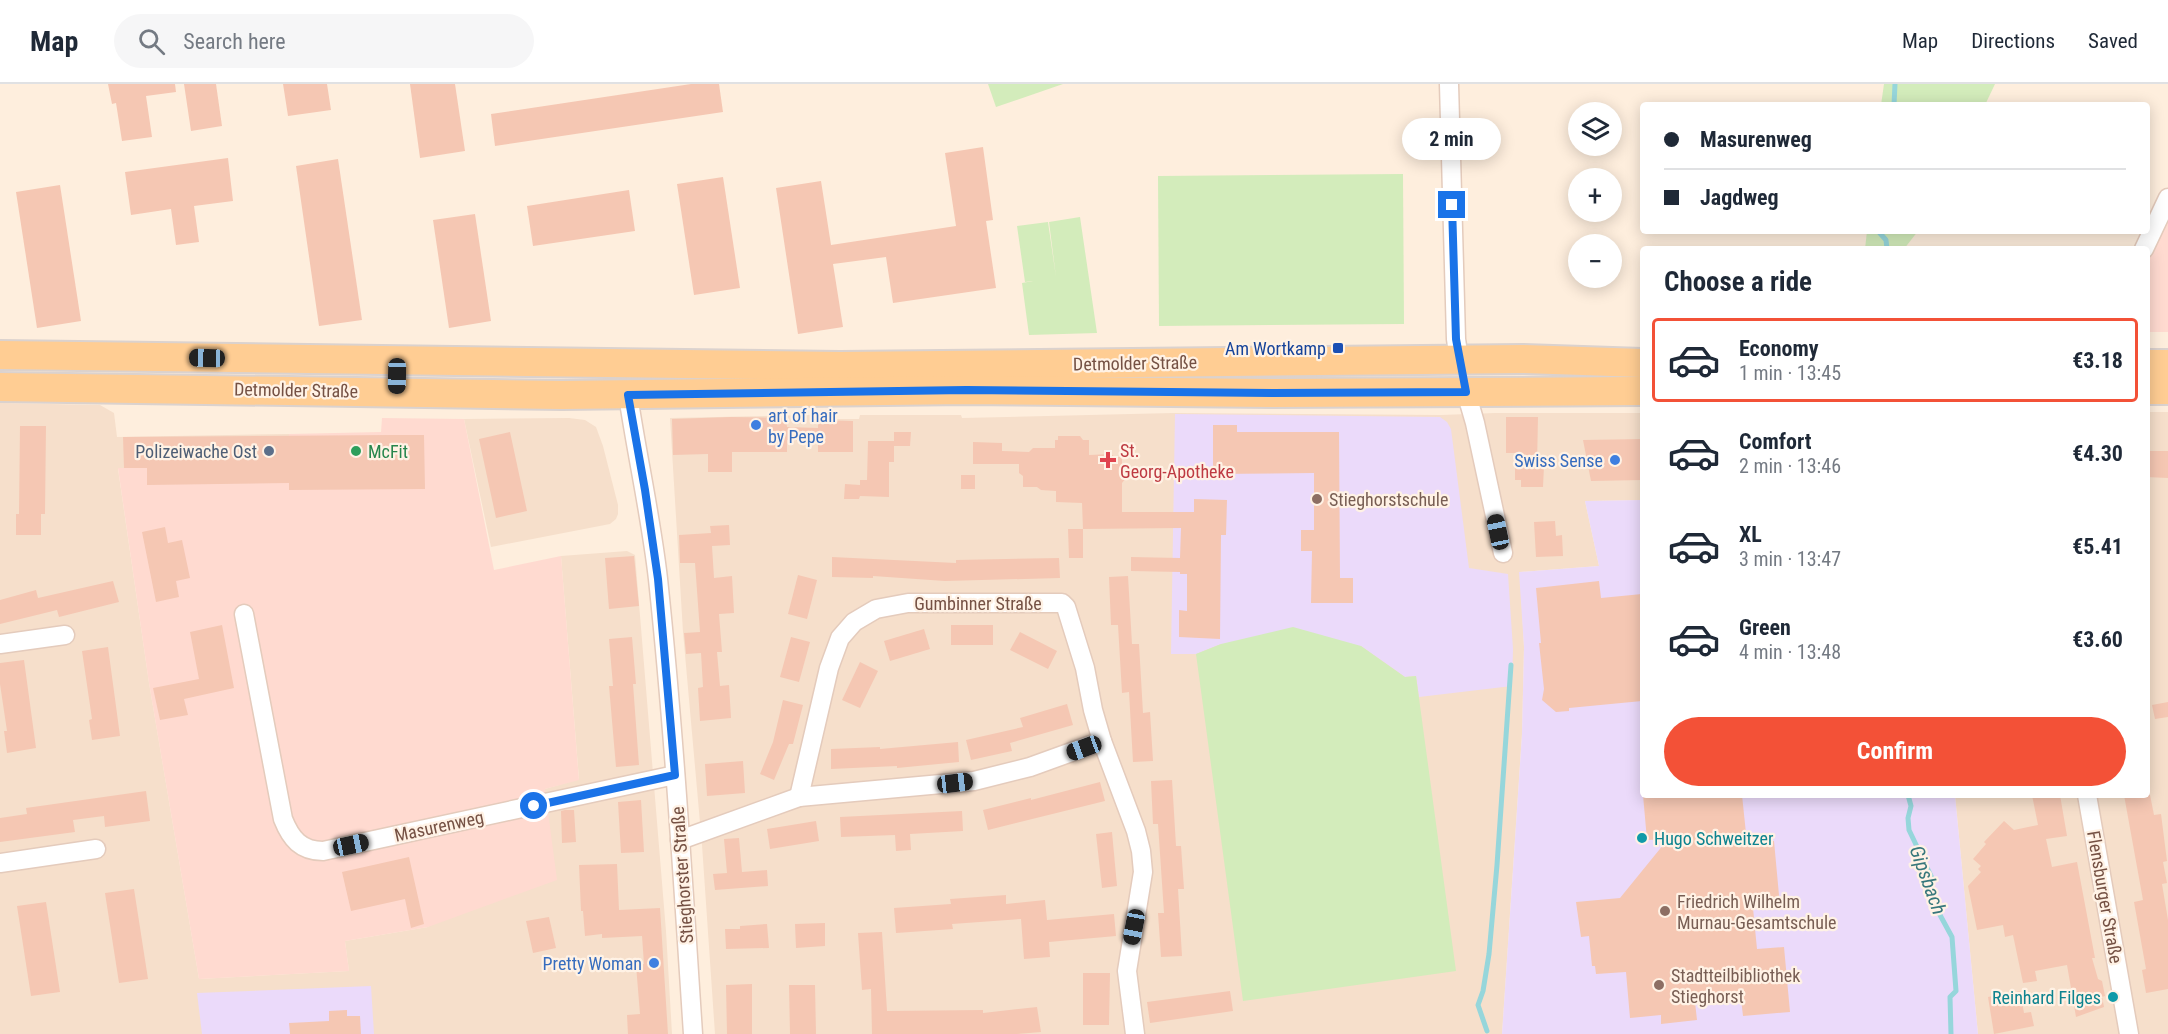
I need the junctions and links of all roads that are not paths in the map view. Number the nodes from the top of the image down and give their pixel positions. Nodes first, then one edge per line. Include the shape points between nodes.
1 (1449, 84) edge
2 (2168, 198) edge
3 (2145, 246) edge
4 (0, 356) edge
5 (398, 360) junction
6 (1459, 360) junction
7 (627, 363) junction
8 (1640, 363) edge
9 (2150, 364) edge
10 (2168, 364) edge
11 (0, 387) edge
12 (2150, 390) edge
13 (2168, 390) edge
14 (1640, 391) edge
15 (397, 392) junction
16 (1466, 392) junction
17 (628, 395) junction
18 (1503, 553) dead end
19 (244, 614) dead end
20 (65, 635) dead end
21 (0, 644) edge
22 (1102, 741) junction
23 (675, 775) junction
24 (800, 797) junction
25 (2088, 798) edge
26 (680, 840) junction
27 (96, 849) dead end
28 (0, 863) edge
29 (693, 1034) edge
30 (1135, 1034) edge
31 (2128, 1034) edge

1 - 6 street
2 - 3 street
4 - 5 main road, Detmolder Straße
5 - 7 main road, Detmolder Straße
5 - 15 main road
6 - 7 main road, Detmolder Straße via 840,366
6 - 8 main road, Detmolder Straße
6 - 16 main road
7 - 17 main road
9 - 10 main road
11 - 15 main road, Detmolder Straße
12 - 13 main road
14 - 16 main road, Detmolder Straße
15 - 17 main road, Detmolder Straße
16 - 17 main road, Detmolder Straße via 966,390
16 - 18 street
17 - 23 street, Stieghorster Straße via 658,579
19 - 23 street, Masurenweg via 283,819 289,834 311,851 323,852
20 - 21 street
22 - 24 street via 1030,767 974,781
22 - 24 street, Gumbinner Straße via 1085,668 1062,603 908,603 876,609 854,622 840,638 829,668
22 - 30 street, Gumbinner Straße via 1141,851 1143,872 1127,965
23 - 26 street, Stieghorster Straße
24 - 26 street
25 - 31 street, Flensburger Straße
26 - 29 street, Stieghorster Straße
27 - 28 street

